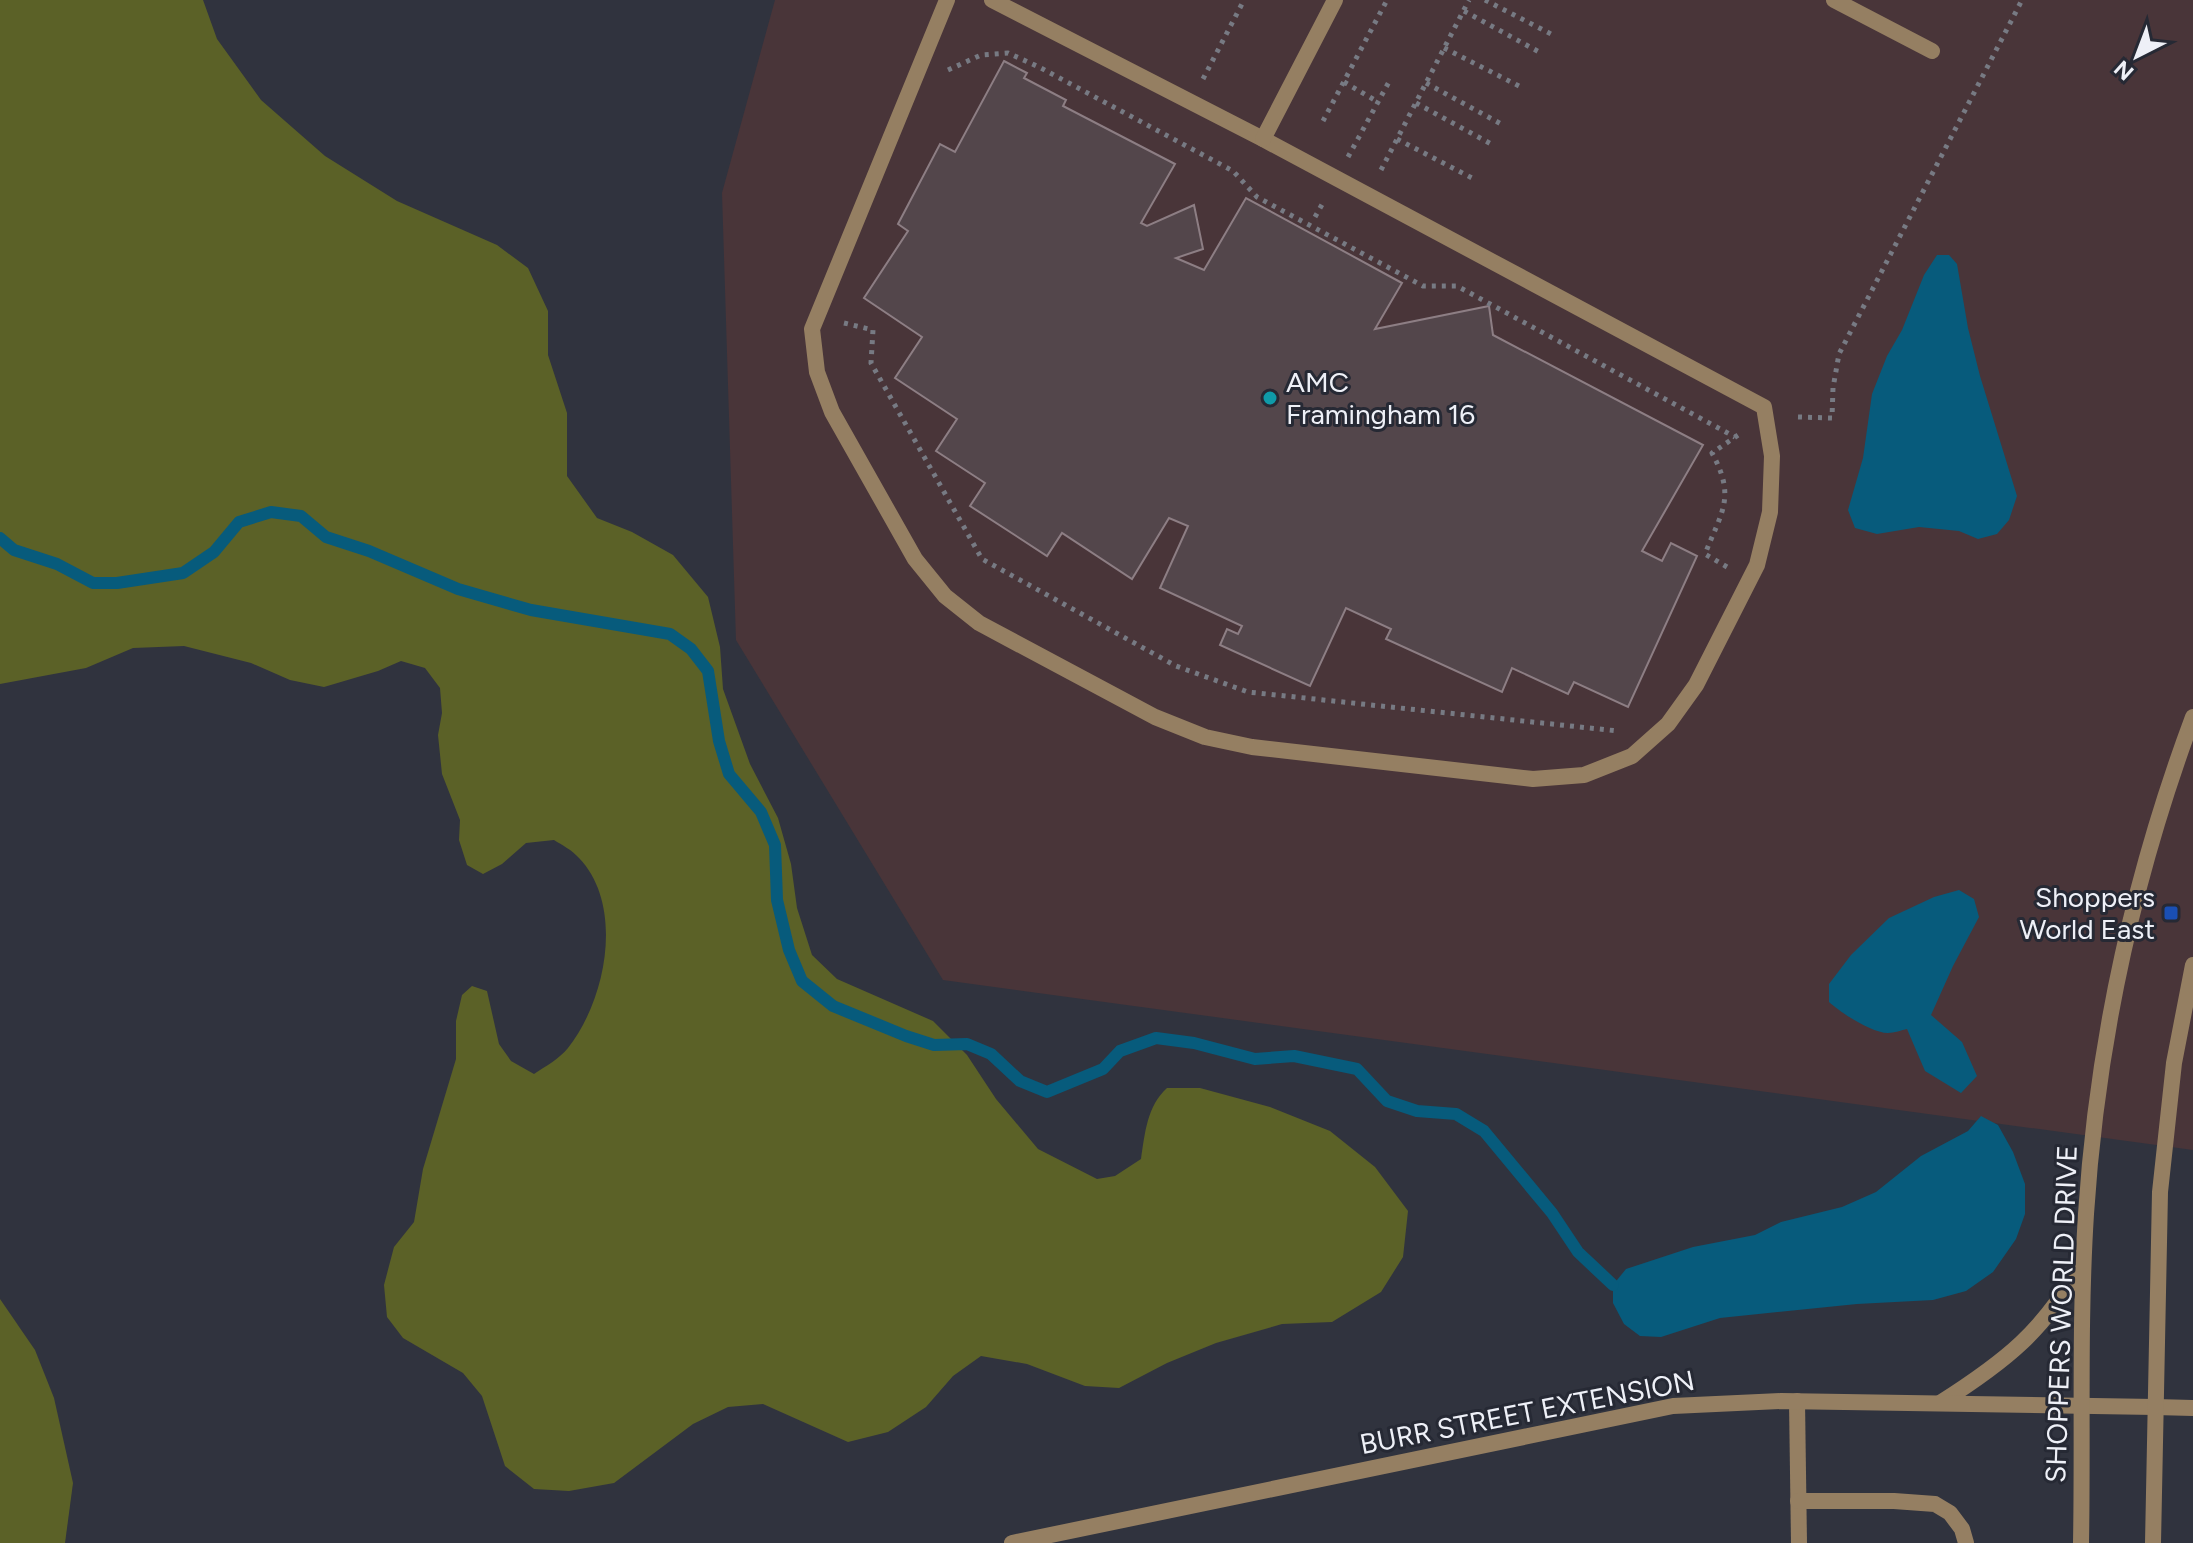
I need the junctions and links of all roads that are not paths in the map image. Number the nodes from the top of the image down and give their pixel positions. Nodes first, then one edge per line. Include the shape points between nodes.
1 (947, 0) edge
2 (992, 0) edge
3 (1335, 0) edge
4 (1834, 0) edge
5 (1932, 51) dead end
6 (1263, 139) junction
7 (2193, 717) edge
8 (2193, 965) edge
9 (2186, 1037) edge
10 (2083, 1261) junction
11 (1797, 1401) junction
12 (1940, 1403) junction
13 (2082, 1406) junction
14 (2155, 1407) junction
15 (2193, 1408) edge
16 (1798, 1501) junction
17 (1012, 1543) edge
18 (1799, 1543) edge
19 (1966, 1543) edge
20 (2081, 1543) edge
21 (2153, 1543) edge

1 - 6 street via 812,329 817,372 832,412 915,559 945,596 979,623 1155,717 1205,737 1533,779 1584,775 1632,756 1668,724 1696,685 1757,565 1770,512 1772,456 1764,407
2 - 6 street
3 - 6 street
4 - 5 street
7 - 10 street, SHOPPERS WORLD DRIVE via 2151,837 2119,966 2096,1111
8 - 9 street
9 - 14 street via 2168,1109 2160,1192
10 - 12 street via 2058,1303 2018,1349
10 - 13 street, SHOPPERS WORLD DRIVE
11 - 12 street, BURR STREET EXTENSION
11 - 16 street
11 - 17 street, BURR STREET EXTENSION via 1649,1410
12 - 13 street, BURR STREET EXTENSION
13 - 14 street, BURR STREET EXTENSION
13 - 20 street, SHOPPERS WORLD DRIVE
14 - 15 street, BURR STREET EXTENSION
14 - 21 street
16 - 18 street
16 - 19 street via 1935,1504 1950,1513

